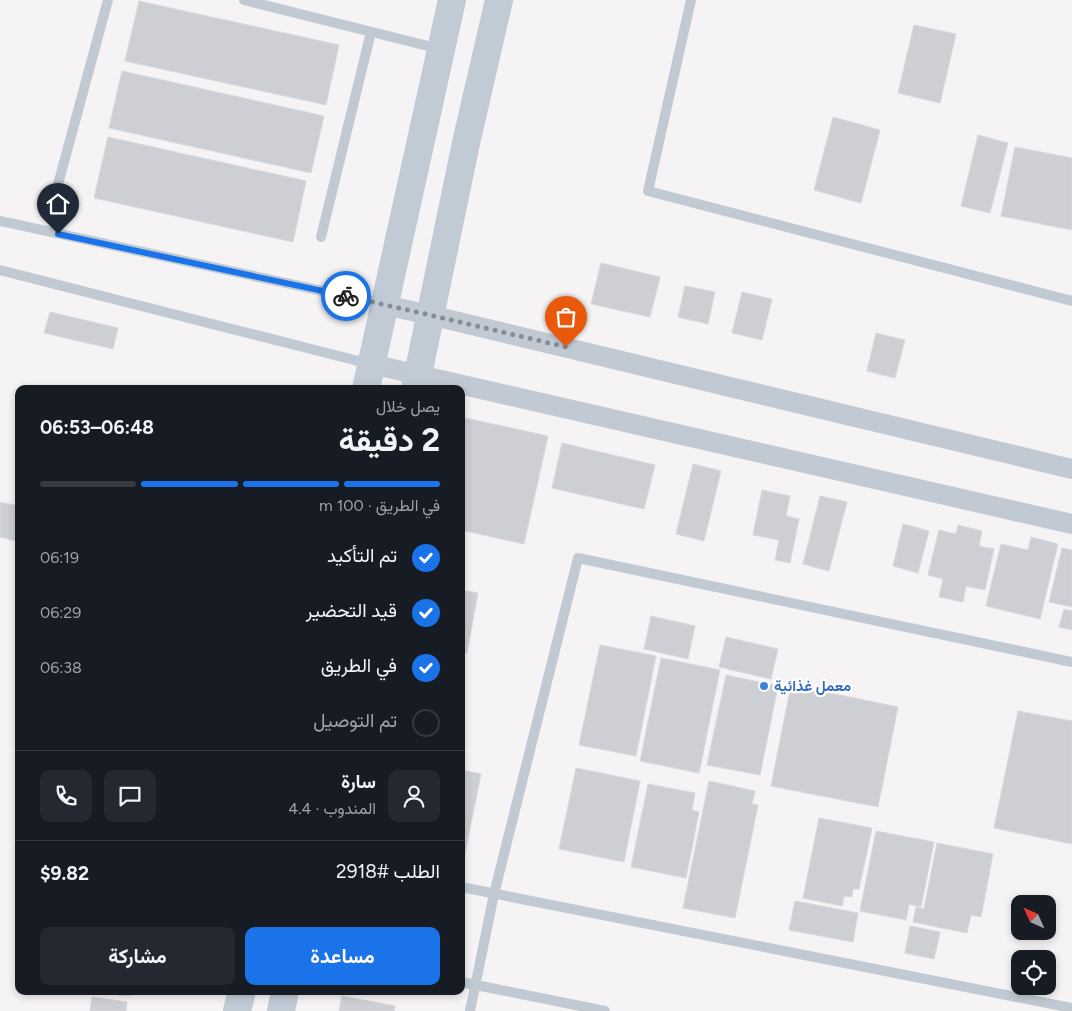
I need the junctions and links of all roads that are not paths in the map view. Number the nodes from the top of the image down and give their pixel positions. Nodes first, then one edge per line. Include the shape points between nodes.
1 (108, 0) edge
2 (244, 0) edge
3 (452, 0) edge
4 (499, 0) edge
5 (691, 0) edge
6 (371, 32) junction
7 (441, 49) junction
8 (57, 188) dead end
9 (0, 221) edge
10 (321, 237) dead end
11 (0, 270) edge
12 (1072, 301) edge
13 (384, 305) junction
14 (430, 315) junction
15 (368, 376) edge
16 (416, 381) edge
17 (434, 385) edge
18 (465, 392) edge
19 (1072, 469) edge
20 (1072, 524) edge
21 (1072, 662) edge
22 (465, 888) edge
23 (494, 894) junction
24 (465, 983) edge
25 (476, 985) junction
26 (241, 995) edge
27 (284, 995) edge
28 (1072, 1008) edge
29 (238, 1011) edge
30 (281, 1011) edge
31 (470, 1011) edge
32 (605, 1011) edge

1 - 8 lane
2 - 6 lane
3 - 7 street
4 - 14 street
5 - 12 lane via 648,191
6 - 7 lane
6 - 10 lane
7 - 13 street
9 - 13 lane
11 - 15 lane
13 - 14 street
13 - 15 street
14 - 16 street
14 - 19 street
15 - 16 street
16 - 17 street
18 - 20 street
21 - 23 lane via 578,558
22 - 23 lane
23 - 25 lane
23 - 28 lane
24 - 25 lane
25 - 31 lane
25 - 32 lane
26 - 29 street
27 - 30 street

